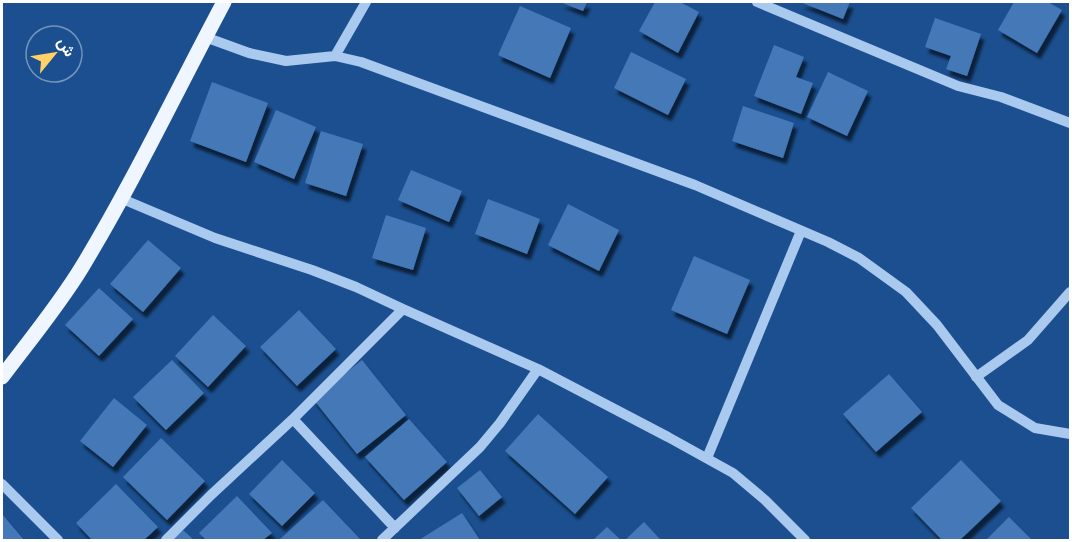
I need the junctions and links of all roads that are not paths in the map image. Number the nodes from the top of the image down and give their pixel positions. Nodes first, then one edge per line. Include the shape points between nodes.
1 (224, 2) edge
2 (366, 2) edge
3 (757, 2) edge
4 (205, 37) junction
5 (335, 56) junction
6 (1071, 123) edge
7 (120, 198) junction
8 (801, 231) junction
9 (1071, 292) edge
10 (403, 309) junction
11 (538, 369) junction
12 (2, 377) edge
13 (976, 377) junction
14 (293, 418) junction
15 (1071, 434) edge
16 (706, 458) junction
17 (2, 484) edge
18 (395, 528) junction
19 (58, 540) edge
20 (166, 540) edge
21 (382, 540) edge
22 (805, 540) edge

1 - 4 main road
2 - 5 street
3 - 6 street via 958,86
4 - 5 street via 286,61
4 - 7 main road
5 - 8 street via 361,62 684,181
7 - 10 street via 215,238 356,287
7 - 12 main road via 81,268
8 - 13 street via 859,258 906,292
8 - 16 street
9 - 13 street via 1028,340
10 - 11 street
10 - 14 street
11 - 16 street
11 - 18 street via 480,447
13 - 15 street via 998,405 1035,428
14 - 18 street
14 - 20 street
16 - 22 street via 733,473
17 - 19 street
18 - 21 street

